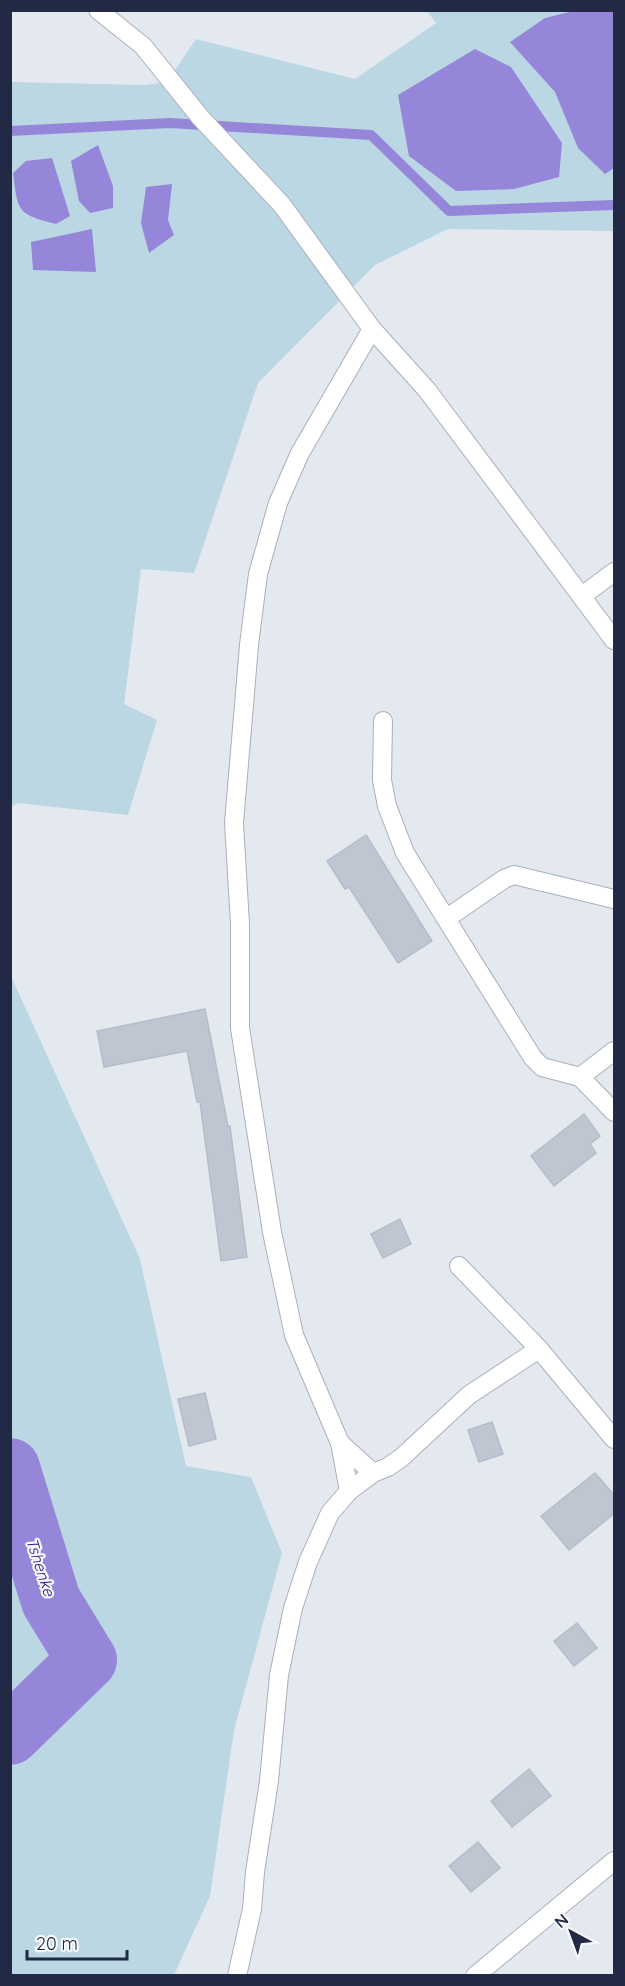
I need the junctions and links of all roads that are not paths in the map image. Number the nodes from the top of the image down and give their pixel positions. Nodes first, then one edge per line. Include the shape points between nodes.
1 (98, 10) edge
2 (372, 329) junction
3 (615, 572) edge
4 (582, 596) junction
5 (615, 640) edge
6 (383, 721) dead end
7 (615, 898) edge
8 (447, 918) junction
9 (615, 1051) edge
10 (580, 1077) junction
11 (615, 1112) edge
12 (459, 1266) dead end
13 (539, 1349) junction
14 (615, 1439) edge
15 (340, 1443) junction
16 (373, 1473) junction
17 (349, 1491) junction
18 (615, 1861) edge
19 (237, 1976) edge
20 (475, 1976) edge

1 - 2 street via 143,45 200,117 282,205
2 - 4 street via 426,390
2 - 15 street via 300,453 278,503 258,574 234,823 240,924 240,1028 272,1232 294,1335
3 - 4 street
4 - 5 street
6 - 8 street via 382,780 387,806 405,854
7 - 8 street via 514,874
8 - 10 street via 533,1058 542,1067
9 - 10 street
10 - 11 street
12 - 13 street
13 - 14 street
13 - 16 street via 469,1395 401,1458
15 - 16 street
15 - 17 street
16 - 17 street
17 - 19 street via 330,1513 293,1608 279,1675 252,1908
18 - 20 street

